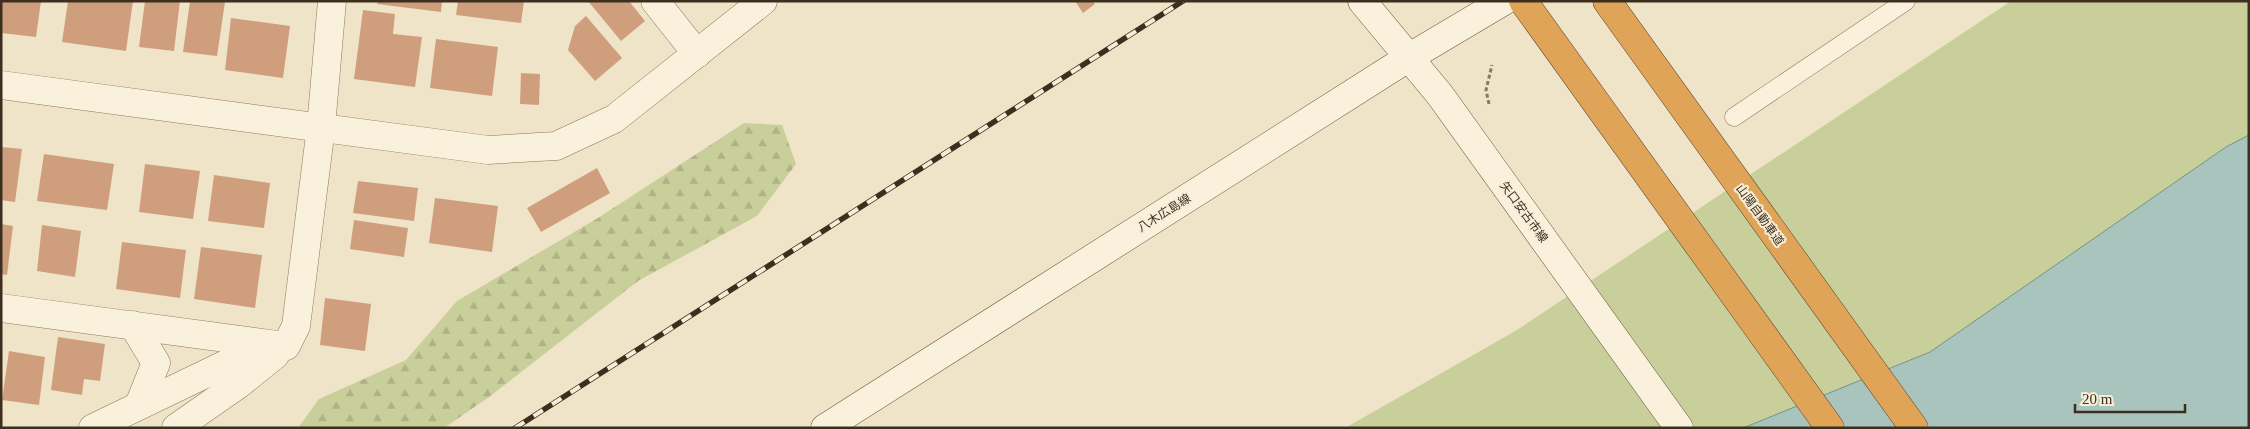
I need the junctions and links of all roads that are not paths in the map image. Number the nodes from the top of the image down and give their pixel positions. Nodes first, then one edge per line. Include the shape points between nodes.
1 (332, 1) edge
2 (655, 1) edge
3 (763, 1) edge
4 (1362, 1) edge
5 (1504, 1) edge
6 (1523, 1) edge
7 (1607, 1) edge
8 (1906, 1) edge
9 (697, 54) junction
10 (1408, 58) junction
11 (1, 85) edge
12 (1734, 117) dead end
13 (321, 127) junction
14 (1, 308) edge
15 (133, 325) junction
16 (286, 346) junction
17 (139, 405) junction
18 (94, 428) edge
19 (176, 428) edge
20 (825, 428) edge
21 (1679, 428) edge
22 (1830, 428) edge
23 (1914, 428) edge

1 - 13 street
2 - 9 street
3 - 9 street
4 - 10 street, 矢口安古市線
5 - 10 street, 八木広島線
6 - 22 highway
7 - 23 highway, 山陽自動車道
8 - 12 lane
9 - 13 street via 614,119 556,146 488,150
10 - 20 street, 八木広島線
10 - 21 street, 矢口安古市線 via 1440,95
11 - 13 street
13 - 16 street via 296,326
14 - 15 street
15 - 16 street
15 - 17 street via 156,363
16 - 17 street via 226,364
16 - 19 street
17 - 18 street

